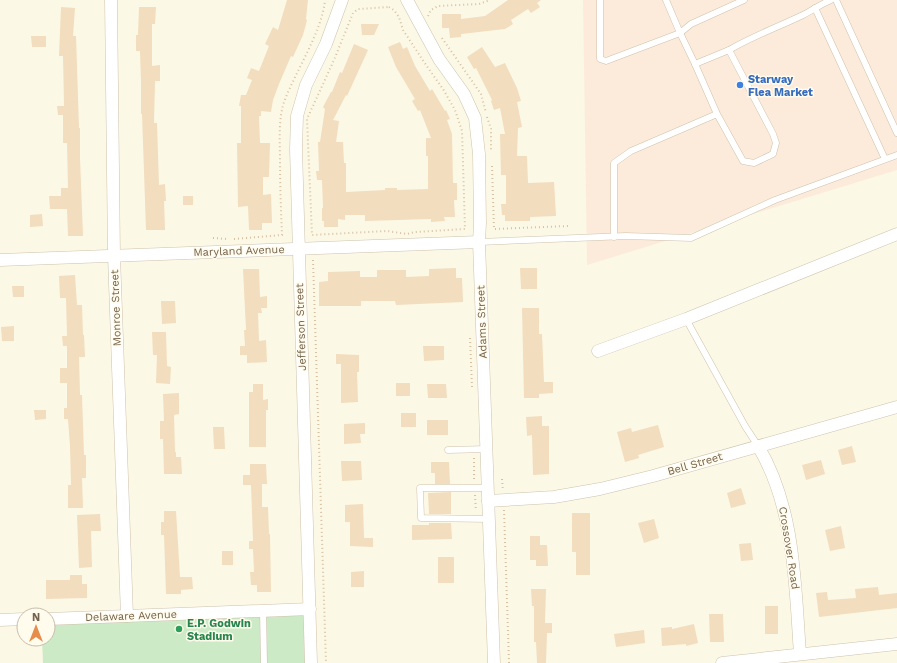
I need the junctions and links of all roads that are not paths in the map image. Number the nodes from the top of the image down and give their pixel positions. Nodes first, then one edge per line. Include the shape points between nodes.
1 (112, 0) edge
2 (342, 0) edge
3 (407, 0) edge
4 (600, 0) edge
5 (666, 0) edge
6 (744, 0) edge
7 (831, 0) edge
8 (836, 0) edge
9 (824, 1) edge
10 (815, 8) junction
11 (680, 32) junction
12 (729, 50) junction
13 (695, 64) junction
14 (717, 114) junction
15 (897, 133) edge
16 (897, 155) edge
17 (885, 159) junction
18 (897, 234) edge
19 (614, 237) junction
20 (479, 242) junction
21 (299, 249) junction
22 (114, 256) junction
23 (0, 260) edge
24 (686, 319) junction
25 (598, 351) dead end
26 (897, 407) edge
27 (758, 446) junction
28 (487, 449) junction
29 (448, 450) dead end
30 (488, 488) junction
31 (488, 501) junction
32 (489, 518) junction
33 (310, 608) junction
34 (263, 610) junction
35 (127, 616) junction
36 (16, 619) edge
37 (56, 619) edge
38 (0, 620) edge
39 (897, 644) edge
40 (800, 654) junction
41 (264, 663) edge
42 (312, 663) edge
43 (494, 663) edge
44 (722, 663) edge

1 - 22 street, Monroe Street
2 - 21 street, Jefferson Street via 326,44 306,85 298,116 296,148
3 - 20 street, Adams Street via 439,59 464,94 475,118 479,154
4 - 11 lane via 600,59 606,61
5 - 11 lane
6 - 11 lane via 691,24
7 - 9 lane
8 - 15 lane
9 - 10 lane
10 - 12 lane
10 - 17 lane
11 - 13 lane
12 - 13 lane
12 - 14 lane via 773,134 776,143 773,154 754,163 743,161
13 - 14 lane
14 - 19 lane via 631,151 614,163
16 - 17 lane
17 - 19 lane via 775,200 691,238
18 - 24 street
19 - 20 lane
20 - 21 street, Maryland Avenue
20 - 28 street, Adams Street
21 - 22 street, Maryland Avenue
21 - 33 street, Jefferson Street
22 - 23 street, Maryland Avenue
22 - 35 street, Monroe Street
24 - 25 street
24 - 27 lane
26 - 27 street, Bell Street
27 - 31 street, Bell Street via 600,489 554,497
27 - 40 street, Crossover Road via 766,459 784,509 795,588
28 - 29 lane
28 - 30 street, Adams Street
30 - 31 street, Adams Street
30 - 32 lane via 420,488 421,518
31 - 32 street, Adams Street
32 - 43 street, Adams Street
33 - 34 street, Delaware Avenue
33 - 42 street, Jefferson Street
34 - 35 street, Delaware Avenue
34 - 41 lane
35 - 37 street, Delaware Avenue
36 - 38 street
39 - 40 street
40 - 44 street

